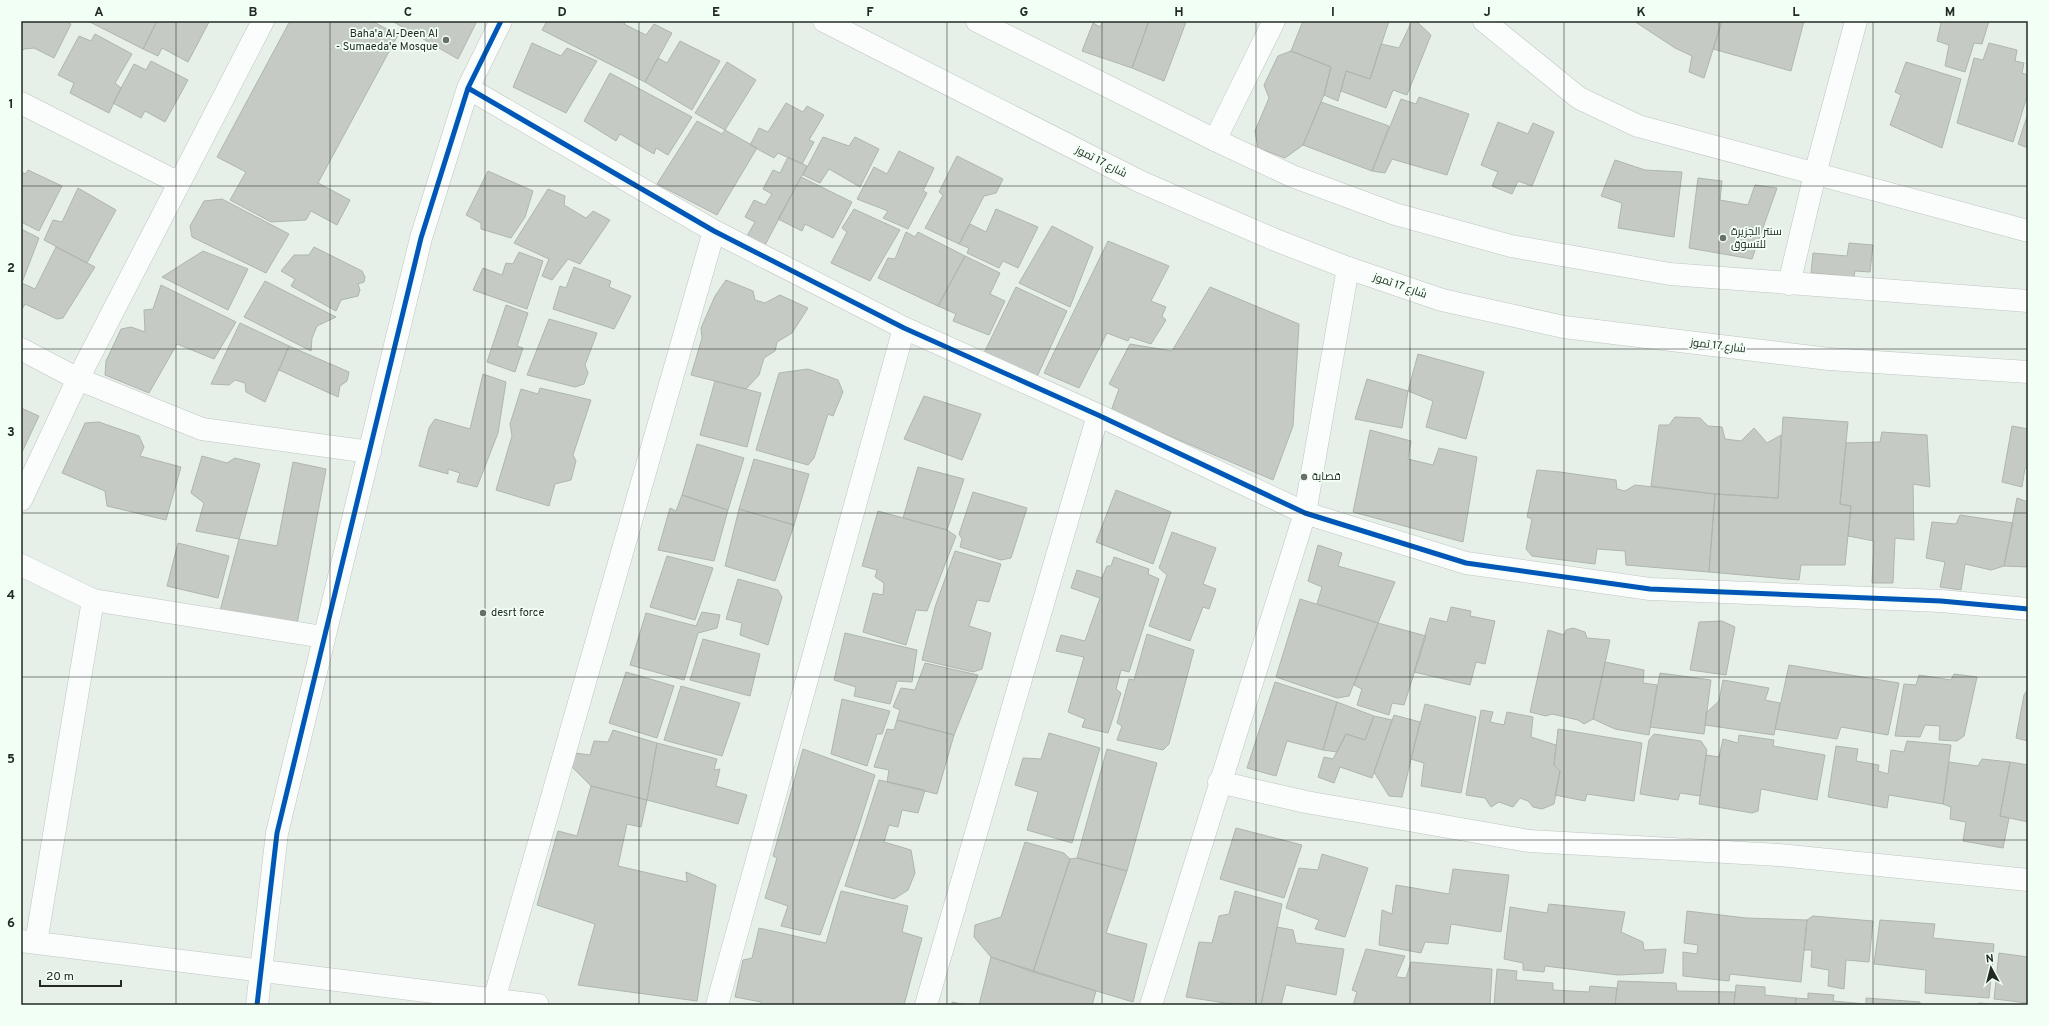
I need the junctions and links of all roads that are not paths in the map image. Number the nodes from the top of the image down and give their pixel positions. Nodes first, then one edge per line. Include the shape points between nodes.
1 (263, 21) edge
2 (501, 21) edge
3 (824, 21) edge
4 (977, 21) edge
5 (1274, 21) edge
6 (1484, 21) edge
7 (1856, 21) edge
8 (468, 88) junction
9 (21, 103) edge
10 (1215, 140) junction
11 (1815, 174) junction
12 (179, 183) junction
13 (714, 231) junction
14 (2028, 231) edge
15 (1348, 268) junction
16 (1789, 284) junction
17 (2028, 301) edge
18 (904, 328) junction
19 (21, 349) edge
20 (2028, 372) edge
21 (78, 379) junction
22 (1098, 416) junction
23 (370, 452) junction
24 (21, 500) edge
25 (1305, 513) junction
26 (21, 565) edge
27 (93, 600) junction
28 (2028, 609) edge
29 (323, 637) junction
30 (1219, 782) junction
31 (2028, 880) edge
32 (29, 942) edge
33 (262, 971) junction
34 (494, 1000) junction
35 (257, 1005) edge
36 (538, 1005) edge
37 (717, 1005) edge
38 (926, 1005) edge
39 (1151, 1005) edge

1 - 12 street
2 - 8 street
3 - 15 street, شارع 17 تموز via 1142,182 1278,241
4 - 10 street
5 - 10 street
6 - 11 street via 1579,98 1638,126
7 - 11 street
8 - 13 street
8 - 23 street via 421,238
9 - 12 street
10 - 16 street via 1292,176 1395,214 1511,246 1670,274
11 - 14 street
11 - 16 street
12 - 21 street
13 - 18 street
13 - 34 street
15 - 20 street, شارع 17 تموز via 1442,300 1564,328 1829,359
15 - 25 street
16 - 17 street
18 - 22 street
18 - 37 street
19 - 21 street
21 - 23 street via 202,429
21 - 24 street
22 - 25 street
22 - 38 street
23 - 29 street
25 - 28 street via 1466,563 1650,589 1941,601
25 - 30 street
26 - 27 street
27 - 29 street
27 - 32 street
29 - 33 street via 277,833
30 - 31 street via 1306,802 1529,841 1779,855
30 - 39 street
32 - 33 street
33 - 34 street
33 - 35 street
34 - 36 street

